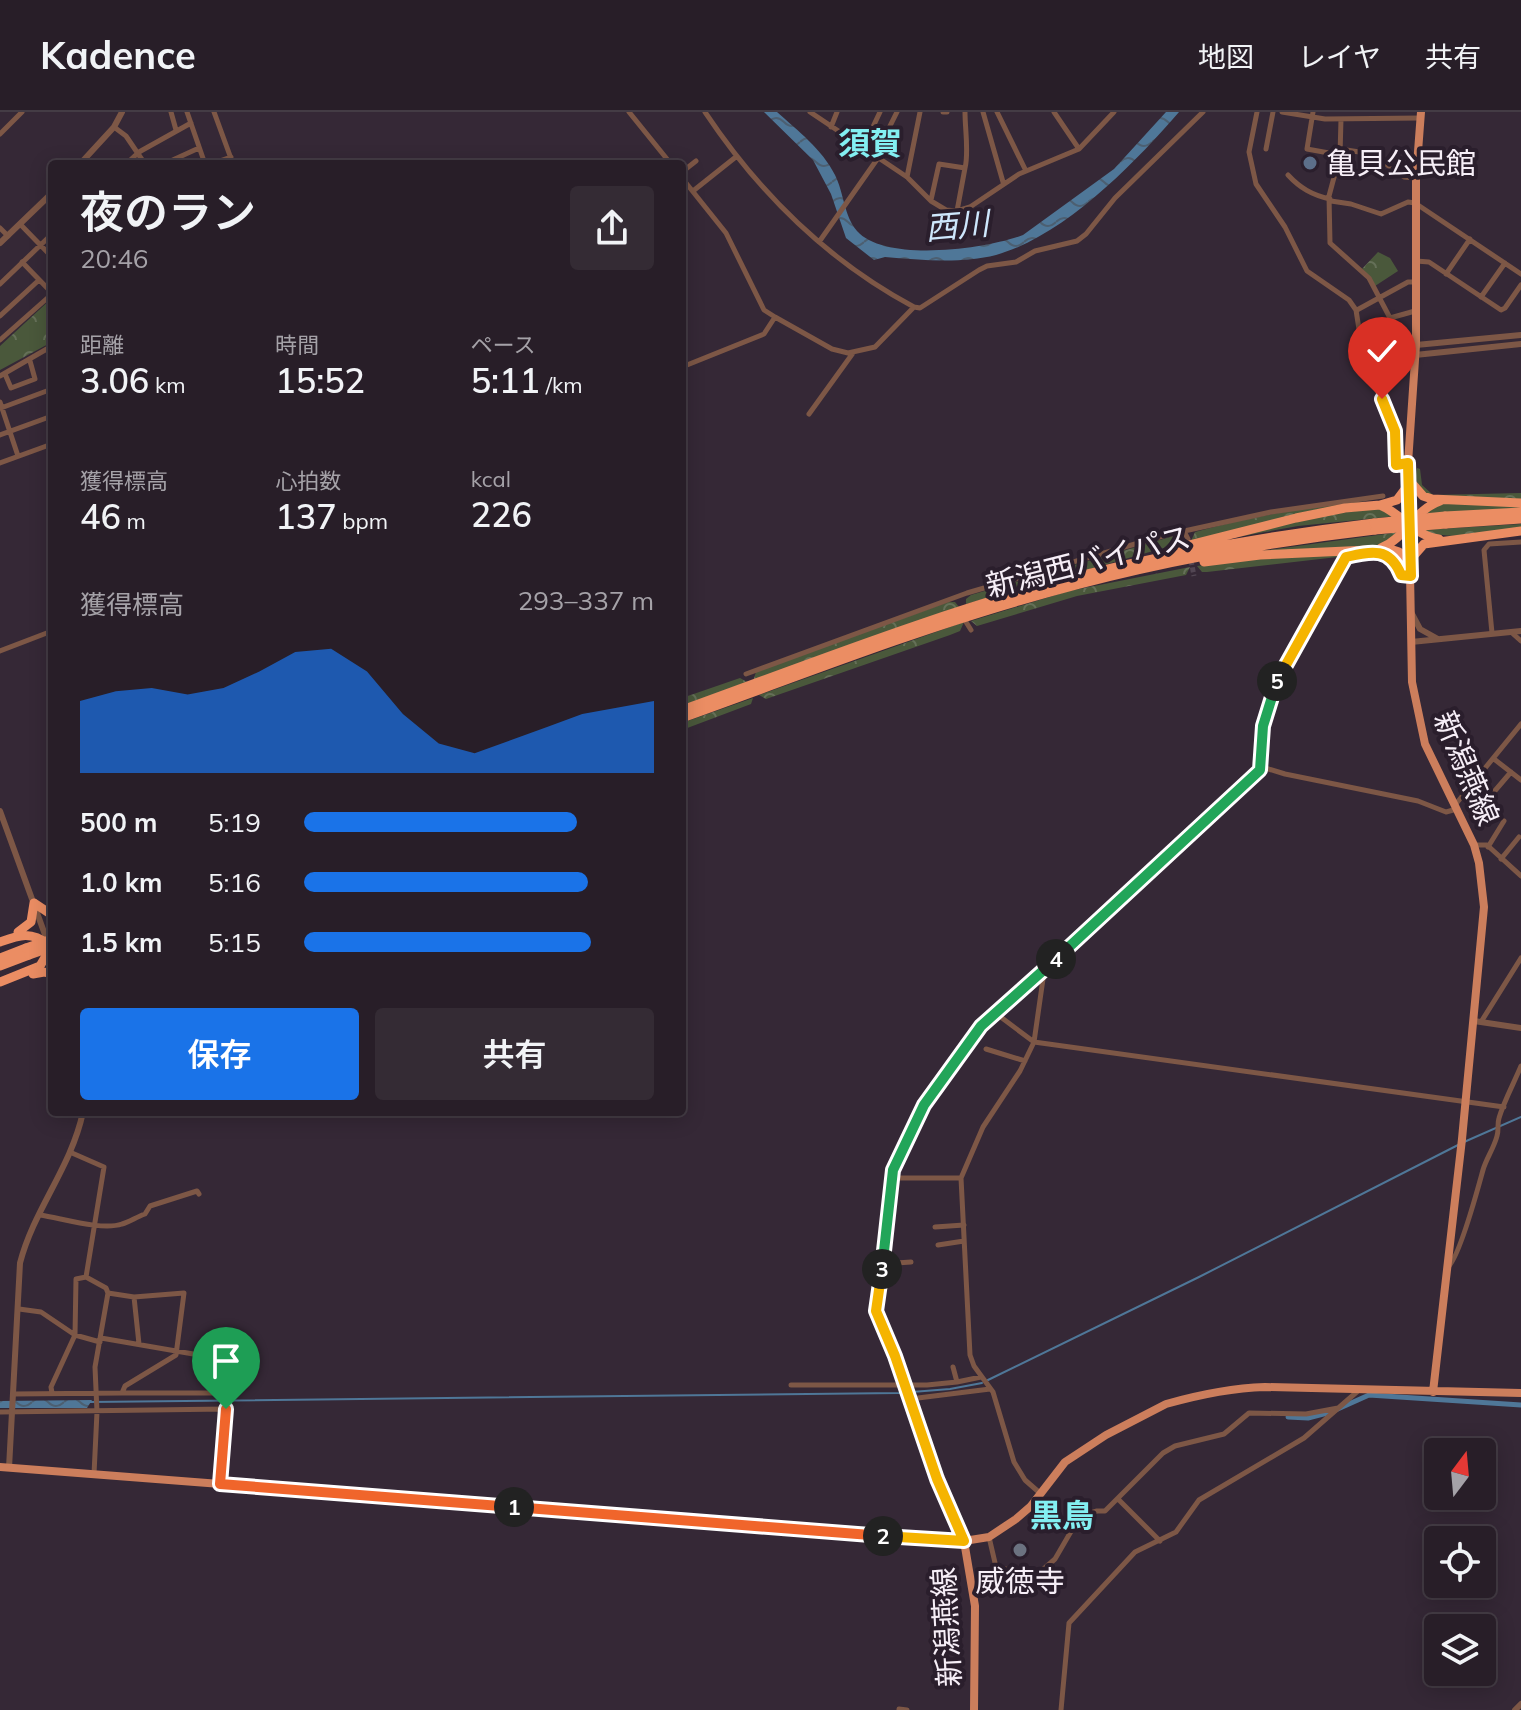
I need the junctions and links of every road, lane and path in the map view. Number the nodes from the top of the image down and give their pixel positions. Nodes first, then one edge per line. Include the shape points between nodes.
1 (22, 112) edge
2 (122, 112) edge
3 (171, 112) edge
4 (187, 112) edge
5 (214, 112) edge
6 (629, 112) edge
7 (705, 112) edge
8 (810, 112) edge
9 (837, 112) edge
10 (880, 112) edge
11 (897, 112) edge
12 (920, 112) edge
13 (965, 112) edge
14 (983, 112) edge
15 (997, 112) edge
16 (1054, 112) edge
17 (1203, 112) edge
18 (1257, 112) edge
19 (1273, 112) edge
20 (1282, 112) edge
21 (1111, 113) edge
22 (1314, 115) edge
23 (1388, 115) edge
24 (1421, 115) edge
25 (1338, 117) edge
26 (191, 123) junction
27 (114, 127) junction
28 (831, 127) junction
29 (176, 130) junction
30 (0, 134) edge
31 (199, 148) junction
32 (863, 148) junction
33 (1079, 149) junction
34 (1266, 149) dead end
35 (139, 152) junction
36 (1340, 152) junction
37 (737, 156) junction
38 (876, 157) junction
39 (84, 160) edge
40 (130, 160) edge
41 (143, 160) edge
42 (173, 160) edge
43 (204, 160) edge
44 (232, 160) edge
45 (668, 160) edge
46 (696, 161) dead end
47 (965, 168) junction
48 (686, 169) edge
49 (1026, 171) junction
50 (1288, 175) dead end
51 (907, 177) junction
52 (1416, 178) junction
53 (1003, 182) junction
54 (686, 183) edge
55 (693, 191) junction
56 (48, 197) edge
57 (1330, 200) junction
58 (931, 201) junction
59 (1415, 203) junction
60 (957, 211) junction
61 (20, 224) junction
62 (0, 228) edge
63 (8, 236) junction
64 (48, 238) edge
65 (1470, 239) junction
66 (819, 242) junction
67 (0, 243) edge
68 (40, 245) junction
69 (48, 253) edge
70 (1416, 261) junction
71 (22, 262) junction
72 (1505, 263) junction
73 (1446, 274) junction
74 (1521, 274) edge
75 (39, 280) junction
76 (1417, 282) junction
77 (0, 284) edge
78 (1521, 285) edge
79 (48, 289) edge
80 (48, 297) edge
81 (1481, 297) junction
82 (1380, 298) junction
83 (914, 307) junction
84 (1356, 310) junction
85 (1417, 311) junction
86 (0, 316) edge
87 (775, 317) junction
88 (1521, 335) edge
89 (0, 340) edge
90 (1521, 344) edge
91 (48, 349) edge
92 (1416, 350) junction
93 (855, 352) junction
94 (30, 361) junction
95 (686, 365) edge
96 (3, 375) edge
97 (48, 390) edge
98 (1, 406) edge
99 (809, 414) dead end
100 (48, 418) edge
101 (1410, 427) junction
102 (1395, 431) junction
103 (10, 432) junction
104 (0, 435) edge
105 (48, 445) edge
106 (18, 456) junction
107 (0, 463) edge
108 (1408, 463) junction
109 (1409, 482) junction
110 (1442, 500) junction
111 (1382, 501) junction
112 (1521, 503) edge
113 (1521, 512) edge
114 (1521, 519) edge
115 (1446, 520) junction
116 (1409, 524) junction
117 (1184, 531) junction
118 (1521, 531) edge
119 (1188, 539) dead end
120 (1446, 539) junction
121 (1521, 542) edge
122 (1378, 549) junction
123 (1410, 562) junction
124 (1122, 570) junction
125 (1411, 576) junction
126 (957, 598) junction
127 (960, 605) dead end
128 (1411, 612) junction
129 (966, 622) dead end
130 (971, 630) dead end
131 (1521, 631) edge
132 (1511, 632) junction
133 (48, 633) edge
134 (1492, 633) junction
135 (1439, 640) junction
136 (1521, 641) edge
137 (1411, 642) junction
138 (0, 651) edge
139 (746, 674) dead end
140 (686, 709) edge
141 (686, 717) edge
142 (1521, 724) edge
143 (1494, 759) junction
144 (1262, 767) junction
145 (1511, 772) junction
146 (1521, 780) edge
147 (1493, 793) dead end
148 (1456, 807) junction
149 (0, 811) edge
150 (1504, 821) dead end
151 (1519, 837) dead end
152 (1474, 845) junction
153 (1488, 847) junction
154 (1501, 859) junction
155 (1521, 864) edge
156 (1514, 871) junction
157 (1521, 876) edge
158 (34, 903) junction
159 (48, 912) edge
160 (48, 938) edge
161 (0, 940) edge
162 (48, 944) edge
163 (48, 947) edge
164 (48, 951) edge
165 (28, 952) junction
166 (0, 958) edge
167 (1521, 958) edge
168 (0, 966) edge
169 (1044, 971) junction
170 (48, 973) edge
171 (18, 976) junction
172 (0, 982) edge
173 (994, 1012) junction
174 (1477, 1022) junction
175 (1521, 1028) edge
176 (1034, 1042) junction
177 (986, 1049) dead end
178 (1025, 1061) junction
179 (1521, 1066) edge
180 (1465, 1102) junction
181 (1504, 1107) junction
182 (82, 1116) edge
183 (962, 1149) dead end
184 (971, 1151) junction
185 (72, 1153) junction
186 (891, 1178) junction
187 (961, 1178) junction
188 (199, 1194) dead end
189 (40, 1215) junction
190 (94, 1224) junction
191 (964, 1225) junction
192 (935, 1227) dead end
193 (964, 1241) junction
194 (938, 1245) dead end
195 (911, 1262) dead end
196 (882, 1264) junction
197 (1447, 1268) junction
198 (86, 1277) junction
199 (108, 1293) junction
200 (134, 1297) junction
201 (19, 1309) junction
202 (75, 1335) junction
203 (101, 1340) junction
204 (139, 1344) junction
205 (177, 1351) junction
206 (953, 1367) dead end
207 (982, 1378) junction
208 (957, 1382) junction
209 (791, 1385) dead end
210 (905, 1385) junction
211 (990, 1387) junction
212 (1359, 1390) junction
213 (1433, 1392) junction
214 (52, 1393) junction
215 (94, 1393) junction
216 (122, 1393) junction
217 (1521, 1393) edge
218 (11, 1395) junction
219 (909, 1398) junction
220 (1339, 1408) junction
221 (97, 1410) junction
222 (10, 1411) junction
223 (0, 1412) edge
224 (4, 1468) edge
225 (94, 1475) junction
226 (220, 1484) junction
227 (1041, 1494) junction
228 (1119, 1500) junction
229 (989, 1537) junction
230 (964, 1541) junction
231 (1160, 1541) junction
232 (1521, 1704) edge
233 (899, 1709) edge
234 (907, 1710) edge
235 (974, 1710) edge
236 (1061, 1710) edge
237 (1515, 1710) edge

1 - 30 street
2 - 27 street
3 - 29 street
4 - 26 street
5 - 44 street
6 - 45 street
7 - 37 street
8 - 28 street
9 - 28 street
10 - 32 street
11 - 38 street
12 - 51 street
13 - 47 street
14 - 53 street
15 - 49 street
16 - 33 street
17 - 83 street via 1077,241 987,266
18 - 84 street via 1249,152 1258,189 1307,271
19 - 34 street
20 - 22 street
21 - 33 street
22 - 25 street
22 - 36 street via 1307,149
23 - 24 street
23 - 25 street
24 - 52 main road, 新潟燕線
25 - 36 street
26 - 29 street
26 - 31 street
27 - 35 street
27 - 39 street
28 - 32 street
29 - 35 street
31 - 42 street
31 - 43 street
32 - 38 street
33 - 49 street
35 - 40 street
35 - 41 street
36 - 52 street via 1372,154 1404,177
36 - 57 street
37 - 55 street
37 - 66 street
38 - 51 street
38 - 66 street
46 - 48 street
47 - 58 street via 939,164
47 - 60 street
49 - 53 street
50 - 57 street via 1300,187
51 - 58 street
52 - 59 main road, 新潟燕線
53 - 60 street
54 - 55 street
55 - 87 street via 726,233 764,310
56 - 61 street
57 - 59 street via 1381,214
57 - 82 street via 1330,243 1367,275
58 - 60 street
59 - 65 street
59 - 70 main road, 新潟燕線
61 - 63 street
61 - 68 street
62 - 63 street
63 - 67 street
64 - 68 street
65 - 72 street
65 - 73 street
66 - 83 street
68 - 69 street
68 - 71 street
70 - 73 street via 1429,262
70 - 76 main road, 新潟燕線
71 - 75 street
71 - 77 street
72 - 74 street
72 - 81 street
73 - 81 street
75 - 79 street
75 - 86 street
76 - 82 street
76 - 85 main road, 新潟燕線
78 - 81 street via 1504,309
80 - 89 street
82 - 84 street
82 - 85 street via 1390,318
83 - 93 street via 875,347
84 - 102 street via 1366,369
85 - 92 main road, 新潟燕線
87 - 93 street via 832,349
87 - 95 street via 764,334
88 - 92 street
90 - 92 street
91 - 94 street
92 - 101 main road, 新潟燕線
93 - 99 street
94 - 96 street
94 - 96 street via 35,379 11,388
97 - 98 street
98 - 103 street
100 - 103 street
101 - 102 street
101 - 108 main road, 新潟燕線
102 - 108 street via 1396,465
103 - 104 street
103 - 106 street
105 - 106 street
106 - 107 street
108 - 109 main road, 新潟燕線
109 - 110 highway via 1423,496
109 - 111 highway via 1397,500
109 - 116 main road, 新潟燕線
110 - 112 highway
110 - 116 highway via 1424,507
111 - 116 highway
111 - 117 street via 1271,512
111 - 124 highway via 1163,552
113 - 115 highway, 新潟西バイパス
114 - 115 highway, 新潟西バイパス
115 - 124 highway, 新潟西バイパス, bridge via 1374,526
116 - 120 highway via 1425,536
116 - 122 highway via 1396,540
116 - 123 main road, 新潟燕線
117 - 119 street
117 - 126 street
118 - 120 highway
120 - 123 highway via 1423,544
121 - 134 street via 1489,544 1484,550
122 - 123 highway via 1397,550
122 - 124 highway
123 - 125 main road, 新潟燕線
124 - 140 highway, 新潟西バイパス via 970,608
124 - 141 highway, 新潟西バイパス via 959,619
125 - 128 main road, 新潟燕線
125 - 144 street via 1401,575 1393,559 1382,553 1346,557 1277,681 1263,726
126 - 127 street
126 - 139 street
128 - 135 street via 1420,629
128 - 137 main road, 新潟燕線
129 - 130 street
131 - 132 street
132 - 134 street
132 - 136 street
133 - 138 street
134 - 135 street
135 - 137 street
137 - 148 main road, 新潟燕線 via 1421,729
142 - 143 street
143 - 145 street
143 - 148 street
144 - 148 street via 1418,801 1446,812
144 - 169 street
145 - 146 street
145 - 147 street
148 - 152 main road, 新潟燕線
149 - 158 street
150 - 153 street
151 - 154 street
152 - 153 street
152 - 174 main road, 新潟燕線 via 1484,924
153 - 154 street
154 - 156 street
155 - 156 street
156 - 157 street
158 - 159 highway
158 - 160 street
158 - 161 highway via 29,926
161 - 162 highway via 25,934
163 - 165 highway, bridge
164 - 171 highway via 40,966
165 - 166 highway
165 - 168 highway
167 - 174 street
169 - 173 street
169 - 176 street
170 - 171 highway
171 - 172 highway
173 - 176 street
173 - 186 street via 924,1105
174 - 175 street
174 - 180 main road, 新潟燕線
176 - 178 street
176 - 180 street
177 - 178 street
178 - 184 street
179 - 181 street
180 - 181 street
180 - 197 main road, 新潟燕線
181 - 197 street via 1454,1264
182 - 185 street
183 - 184 street
184 - 187 street
185 - 189 street
185 - 190 street via 104,1167
186 - 187 street
186 - 196 street
187 - 191 street
188 - 190 street via 150,1206 124,1224
189 - 190 street
189 - 201 street via 20,1263
190 - 198 street
191 - 192 street
191 - 193 street
193 - 194 street
193 - 207 street via 970,1355
195 - 196 street
196 - 210 street via 876,1311
197 - 213 main road, 新潟燕線
198 - 199 street
198 - 202 street via 76,1279
199 - 200 street
199 - 203 street
200 - 204 street
200 - 205 street via 184,1293
201 - 202 street via 41,1312
201 - 218 street
202 - 203 street
202 - 214 street
203 - 204 street
203 - 215 street
204 - 205 street
205 - 216 street
205 - 216 street via 199,1355 216,1393
206 - 208 street
207 - 208 street
207 - 211 street
208 - 210 street
209 - 210 street
210 - 219 street
211 - 219 street
211 - 227 street via 1014,1462
212 - 213 main road
212 - 220 street
212 - 227 main road via 1248,1387 1166,1404 1084,1448 1065,1462
213 - 217 main road
214 - 215 street
214 - 218 street
215 - 216 street
215 - 221 street
218 - 222 street
219 - 230 street
220 - 228 street via 1306,1414 1249,1413 1224,1434 1163,1453
220 - 231 street via 1301,1439 1199,1500 1176,1532
221 - 222 street
221 - 225 street
221 - 226 street via 226,1409
222 - 223 street
222 - 224 street
224 - 225 main road
225 - 226 main road
226 - 230 main road
227 - 229 main road
228 - 229 street via 1105,1511 1080,1516 1055,1559 1039,1573 996,1567
228 - 231 street
229 - 230 main road
230 - 235 main road, 新潟燕線 via 975,1606
231 - 236 street via 1135,1552 1069,1623
232 - 237 street
233 - 234 street

